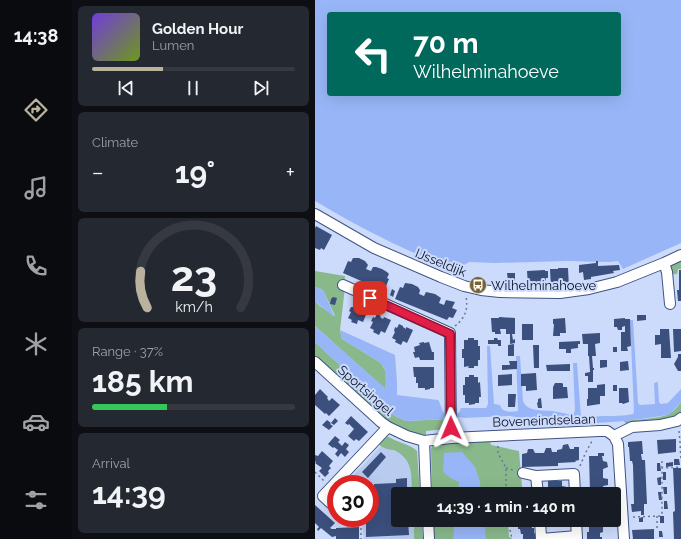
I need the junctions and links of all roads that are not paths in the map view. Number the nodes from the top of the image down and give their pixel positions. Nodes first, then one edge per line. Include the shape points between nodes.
1 (315, 214) edge
2 (681, 254) edge
3 (664, 263) junction
4 (343, 286) dead end
5 (669, 304) dead end
6 (317, 369) edge
7 (679, 420) edge
8 (388, 427) junction
9 (614, 436) junction
10 (451, 438) junction
11 (424, 441) junction
12 (523, 473) dead end
13 (346, 475) edge
14 (536, 476) junction
15 (426, 487) edge
16 (537, 487) edge
17 (575, 487) edge
18 (327, 492) edge
19 (327, 500) edge
20 (428, 527) edge
21 (540, 527) edge
22 (576, 527) edge
23 (577, 538) edge
24 (429, 539) edge
25 (624, 539) edge

1 - 3 street, IJsseldijk via 374,248 441,277 481,290 560,292 589,289 617,282
2 - 3 street, IJsseldijk
3 - 5 street
4 - 10 street via 450,334
6 - 8 street, Sportsingel
7 - 9 street via 660,425 632,427
8 - 11 street, Sportsingel
8 - 13 street
9 - 10 street, Boveneindselaan via 607,431 599,431
9 - 25 street via 618,444
10 - 11 street, Sportsingel
11 - 15 street
12 - 14 street
14 - 16 street
14 - 17 street via 574,474
18 - 19 street via 323,496
20 - 24 street
21 - 23 street via 541,539
22 - 23 street

